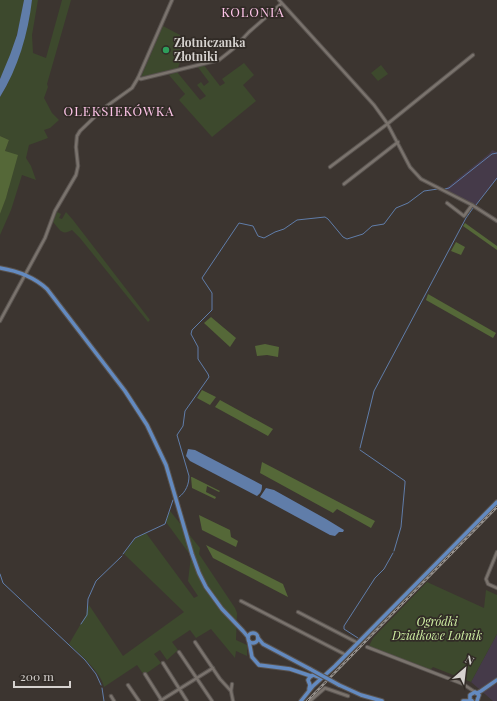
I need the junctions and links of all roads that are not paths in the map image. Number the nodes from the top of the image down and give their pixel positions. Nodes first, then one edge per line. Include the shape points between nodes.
1 (172, 0) edge
2 (279, 0) edge
3 (281, 4) junction
4 (473, 54) dead end
5 (138, 78) junction
6 (387, 123) junction
7 (398, 142) junction
8 (330, 167) dead end
9 (344, 184) dead end
10 (447, 203) dead end
11 (472, 204) junction
12 (497, 221) edge
13 (0, 268) edge
14 (25, 275) junction
15 (0, 321) edge
16 (497, 502) edge
17 (497, 552) edge
18 (497, 588) edge
19 (241, 601) dead end
20 (298, 612) dead end
21 (252, 639) junction
22 (195, 642) dead end
23 (358, 643) junction
24 (367, 647) dead end
25 (179, 652) dead end
26 (346, 655) junction
27 (163, 663) dead end
28 (213, 668) junction
29 (145, 674) dead end
30 (197, 679) junction
31 (317, 679) junction
32 (311, 681) junction
33 (497, 682) edge
34 (232, 684) dead end
35 (128, 685) dead end
36 (180, 690) junction
37 (231, 691) junction
38 (111, 696) dead end
39 (348, 696) dead end
40 (475, 698) edge
41 (114, 701) edge
42 (139, 701) edge
43 (162, 701) edge
44 (187, 701) edge
45 (212, 701) edge
46 (233, 701) edge
47 (301, 701) edge
48 (310, 701) edge
49 (382, 701) edge
50 (463, 701) edge

1 - 5 street
2 - 3 street
3 - 5 street via 219,60 158,76
3 - 6 street via 293,14
4 - 6 street
5 - 14 street via 132,88 104,108 80,131 76,140 76,175
6 - 7 street
6 - 8 street
7 - 9 street
7 - 11 street via 410,167 421,179
10 - 11 street via 464,216
11 - 12 street
13 - 14 main road
14 - 15 street
14 - 21 main road via 53,295 138,410 166,465 192,554 206,587 222,609
16 - 23 main road
17 - 18 street via 486,579 488,584
19 - 26 street
20 - 23 street
21 - 32 main road via 252,657 260,664 290,669
21 - 49 main road, bridge via 339,685
22 - 28 street
23 - 26 main road
24 - 40 street via 463,684
25 - 30 street
26 - 31 main road via 324,676
27 - 36 street
28 - 30 street
28 - 37 street
29 - 43 street
30 - 36 street
30 - 45 street
31 - 32 main road
31 - 32 main road
32 - 47 main road via 309,692
33 - 40 main road
34 - 37 street
35 - 42 street
36 - 43 street
36 - 44 street
37 - 46 street
38 - 41 street
39 - 48 street via 324,688
40 - 50 main road

